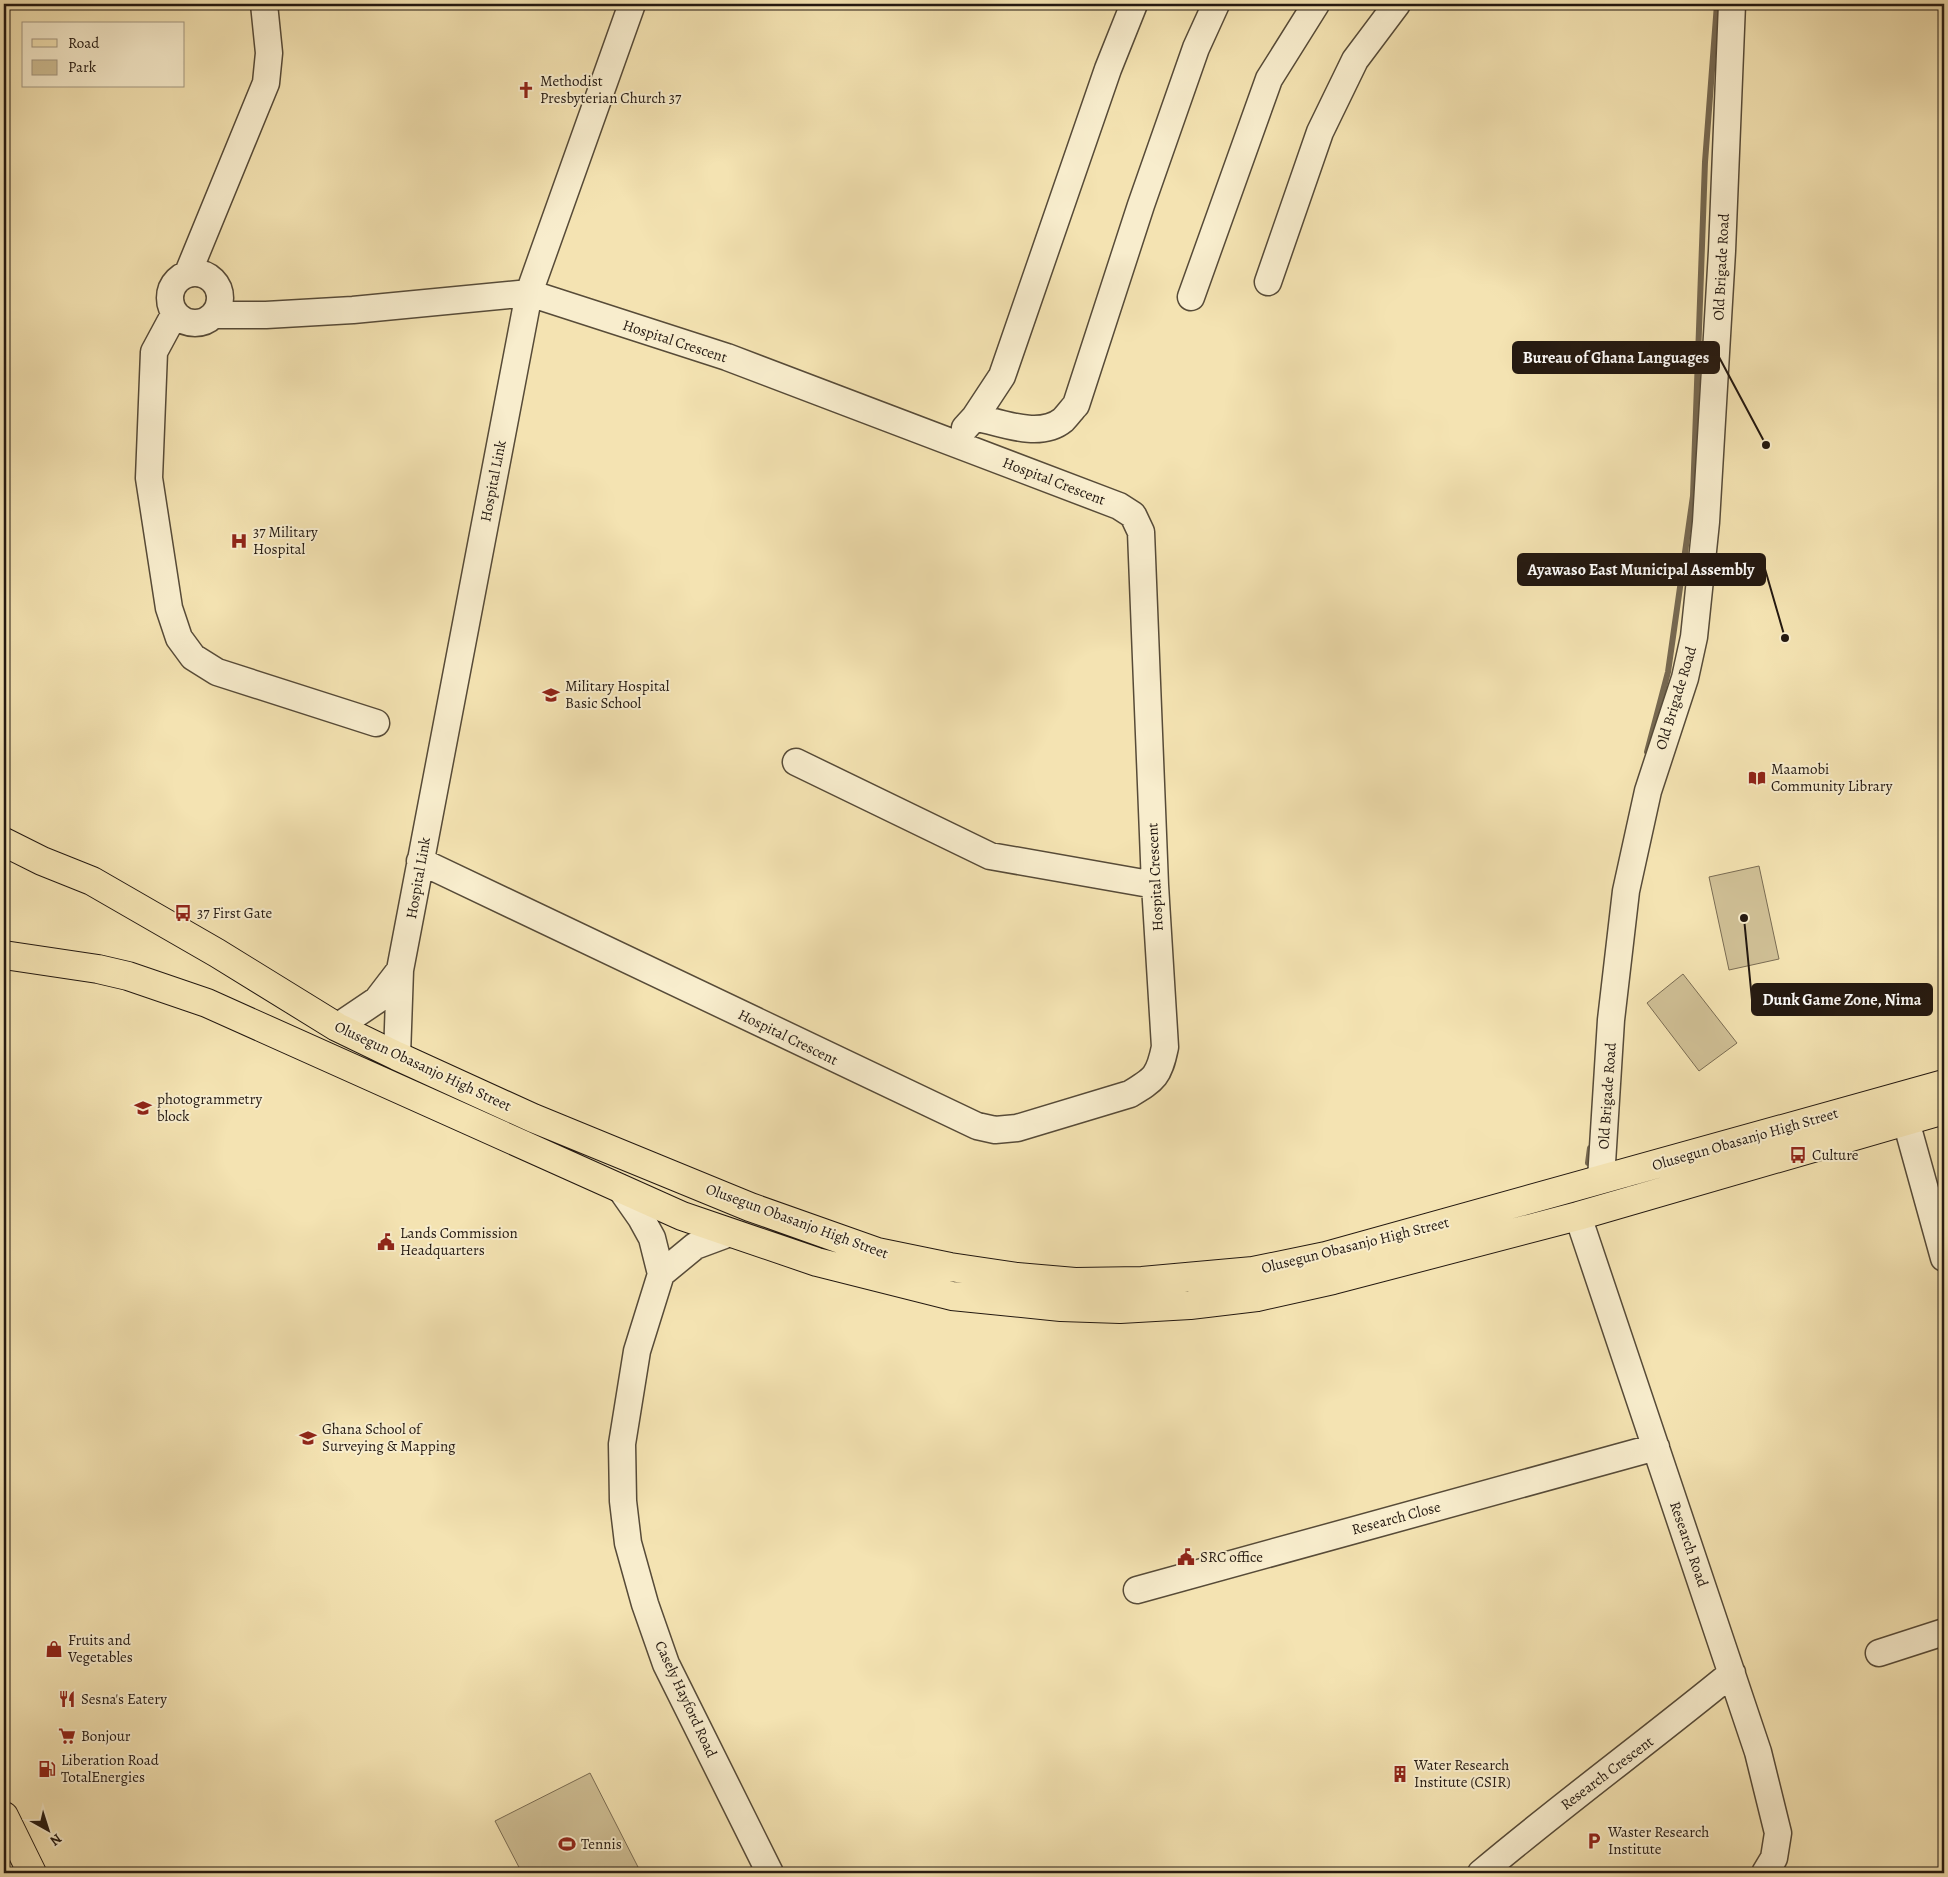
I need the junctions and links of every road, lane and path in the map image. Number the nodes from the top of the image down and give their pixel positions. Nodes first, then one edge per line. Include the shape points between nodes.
1 (264, 4) edge
2 (632, 4) edge
3 (1134, 4) edge
4 (1216, 4) edge
5 (1316, 4) edge
6 (1397, 4) edge
7 (1732, 4) edge
8 (188, 273) junction
9 (1268, 282) dead end
10 (529, 293) junction
11 (1191, 297) dead end
12 (175, 313) junction
13 (214, 314) junction
14 (975, 417) junction
15 (952, 442) junction
16 (376, 723) dead end
17 (796, 762) dead end
18 (4, 842) edge
19 (420, 861) junction
20 (1155, 885) junction
21 (4, 955) edge
22 (400, 970) junction
23 (337, 1027) junction
24 (397, 1056) junction
25 (1944, 1084) edge
26 (1944, 1110) edge
27 (1906, 1121) junction
28 (1601, 1179) junction
29 (620, 1188) junction
30 (1578, 1216) junction
31 (730, 1232) junction
32 (1944, 1258) edge
33 (661, 1274) junction
34 (1656, 1447) junction
35 (1137, 1590) dead end
36 (1944, 1632) edge
37 (1879, 1653) dead end
38 (1732, 1673) junction
39 (4, 1816) edge
40 (32, 1873) edge
41 (770, 1873) edge
42 (1481, 1873) edge
43 (1765, 1873) edge

1 - 8 street via 269,53 266,83
2 - 10 street, Hospital Link
3 - 14 street via 1108,69 1002,376
4 - 14 street via 1196,48 1141,205 1076,405 1063,420 1036,430
5 - 11 street via 1269,79
6 - 9 street via 1355,60 1324,124
7 - 28 street, Old Brigade Road via 1709,474 1694,637 1685,678 1648,791 1626,891 1611,1020
8 - 12 street via 175,282 171,290
8 - 13 street via 204,274 217,284 220,300
10 - 13 street via 353,310
10 - 15 street, Hospital Crescent via 727,357
10 - 19 street, Hospital Link
12 - 13 street via 194,323 205,321
12 - 16 street via 154,352 149,478 169,608 179,638 193,657 217,672
14 - 15 street
15 - 20 street, Hospital Crescent via 1118,506 1133,515 1141,532
17 - 20 street via 990,856
18 - 23 main road, Olusegun Obasanjo High Street via 92,881
19 - 20 street, Hospital Crescent via 965,1121 995,1130 1017,1128 1130,1094 1146,1085 1160,1070 1165,1047
19 - 22 street, Hospital Link
21 - 29 main road, Olusegun Obasanjo High Street via 128,976 207,1003
22 - 23 street, Hospital Link via 377,1000
22 - 24 street, Hospital Link
23 - 24 main road, Olusegun Obasanjo High Street
24 - 28 main road, Olusegun Obasanjo High Street via 533,1118 750,1207 877,1252 1017,1277 1075,1282 1132,1281 1253,1271 1326,1256
25 - 28 main road, Olusegun Obasanjo High Street
26 - 27 main road, Olusegun Obasanjo High Street
27 - 30 main road, Olusegun Obasanjo High Street
27 - 32 street
29 - 31 main road, Olusegun Obasanjo High Street via 682,1216
29 - 33 street via 652,1238
30 - 31 main road, Olusegun Obasanjo High Street via 1257,1297 1120,1309 1061,1307 952,1296 817,1262
30 - 34 street, Research Road
31 - 33 street via 695,1246
33 - 41 street, Casely Hayford Road via 636,1351 622,1444 628,1543 666,1664
34 - 35 street, Research Close
34 - 38 street, Research Road
36 - 37 street
38 - 42 street, Research Crescent
38 - 43 street, Research Road via 1758,1752 1778,1833 1774,1858
39 - 40 main road

